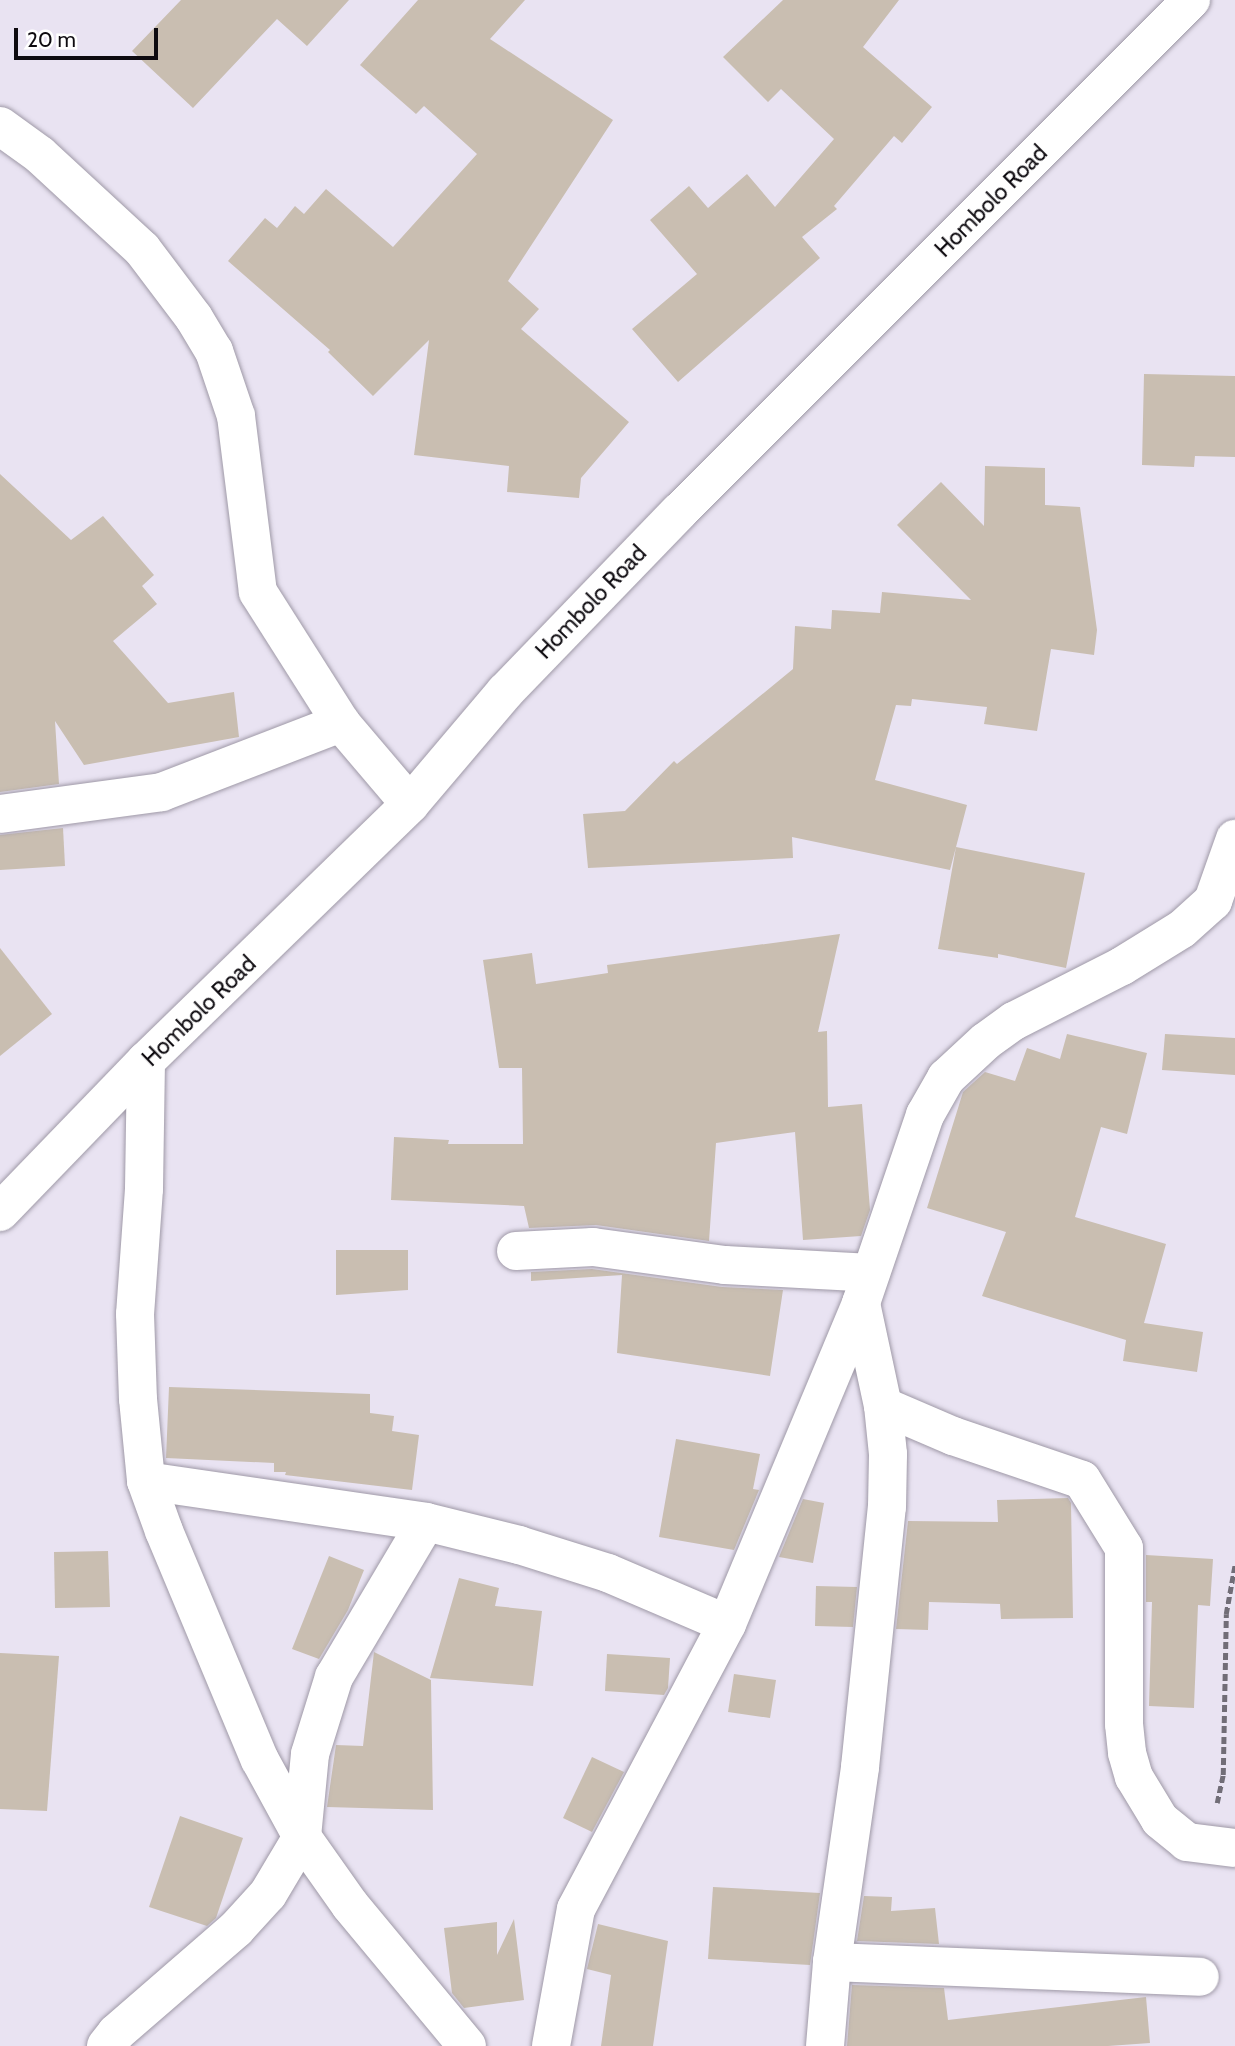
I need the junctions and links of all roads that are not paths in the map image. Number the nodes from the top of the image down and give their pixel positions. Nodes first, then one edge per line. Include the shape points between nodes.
1 (1191, 0) edge
2 (0, 126) edge
3 (341, 723) junction
4 (410, 804) junction
5 (0, 814) edge
6 (1235, 839) edge
7 (1224, 902) edge
8 (146, 1062) junction
9 (0, 1212) edge
10 (516, 1251) dead end
11 (866, 1288) junction
12 (883, 1406) junction
13 (146, 1481) junction
14 (426, 1522) junction
15 (727, 1624) junction
16 (302, 1837) junction
17 (1222, 1847) edge
18 (832, 1962) junction
19 (1200, 1977) dead end
20 (106, 2046) edge
21 (467, 2046) edge
22 (551, 2046) edge
23 (825, 2046) edge

1 - 4 street, Hombolo Road via 679,512 505,692
2 - 3 street via 40,155 142,249 214,351 236,416 244,458 258,592
3 - 4 street
3 - 5 street via 162,792
4 - 8 street, Hombolo Road
6 - 7 street
7 - 11 street via 1122,966 1014,1021 946,1077 925,1115
8 - 9 street, Hombolo Road
8 - 13 street via 144,1189 135,1314
10 - 11 street via 593,1247
11 - 12 street
11 - 15 street
12 - 17 street via 953,1436 1082,1480 1124,1548 1125,1724 1134,1777 1169,1829 1187,1842
12 - 18 street via 887,1507 860,1766
13 - 14 street
13 - 16 street via 260,1760
14 - 15 street via 608,1573
14 - 16 street via 334,1676 310,1754
15 - 22 street via 576,1909
16 - 20 street via 268,1894 236,1929
16 - 21 street via 349,1905
18 - 19 street
18 - 23 street

